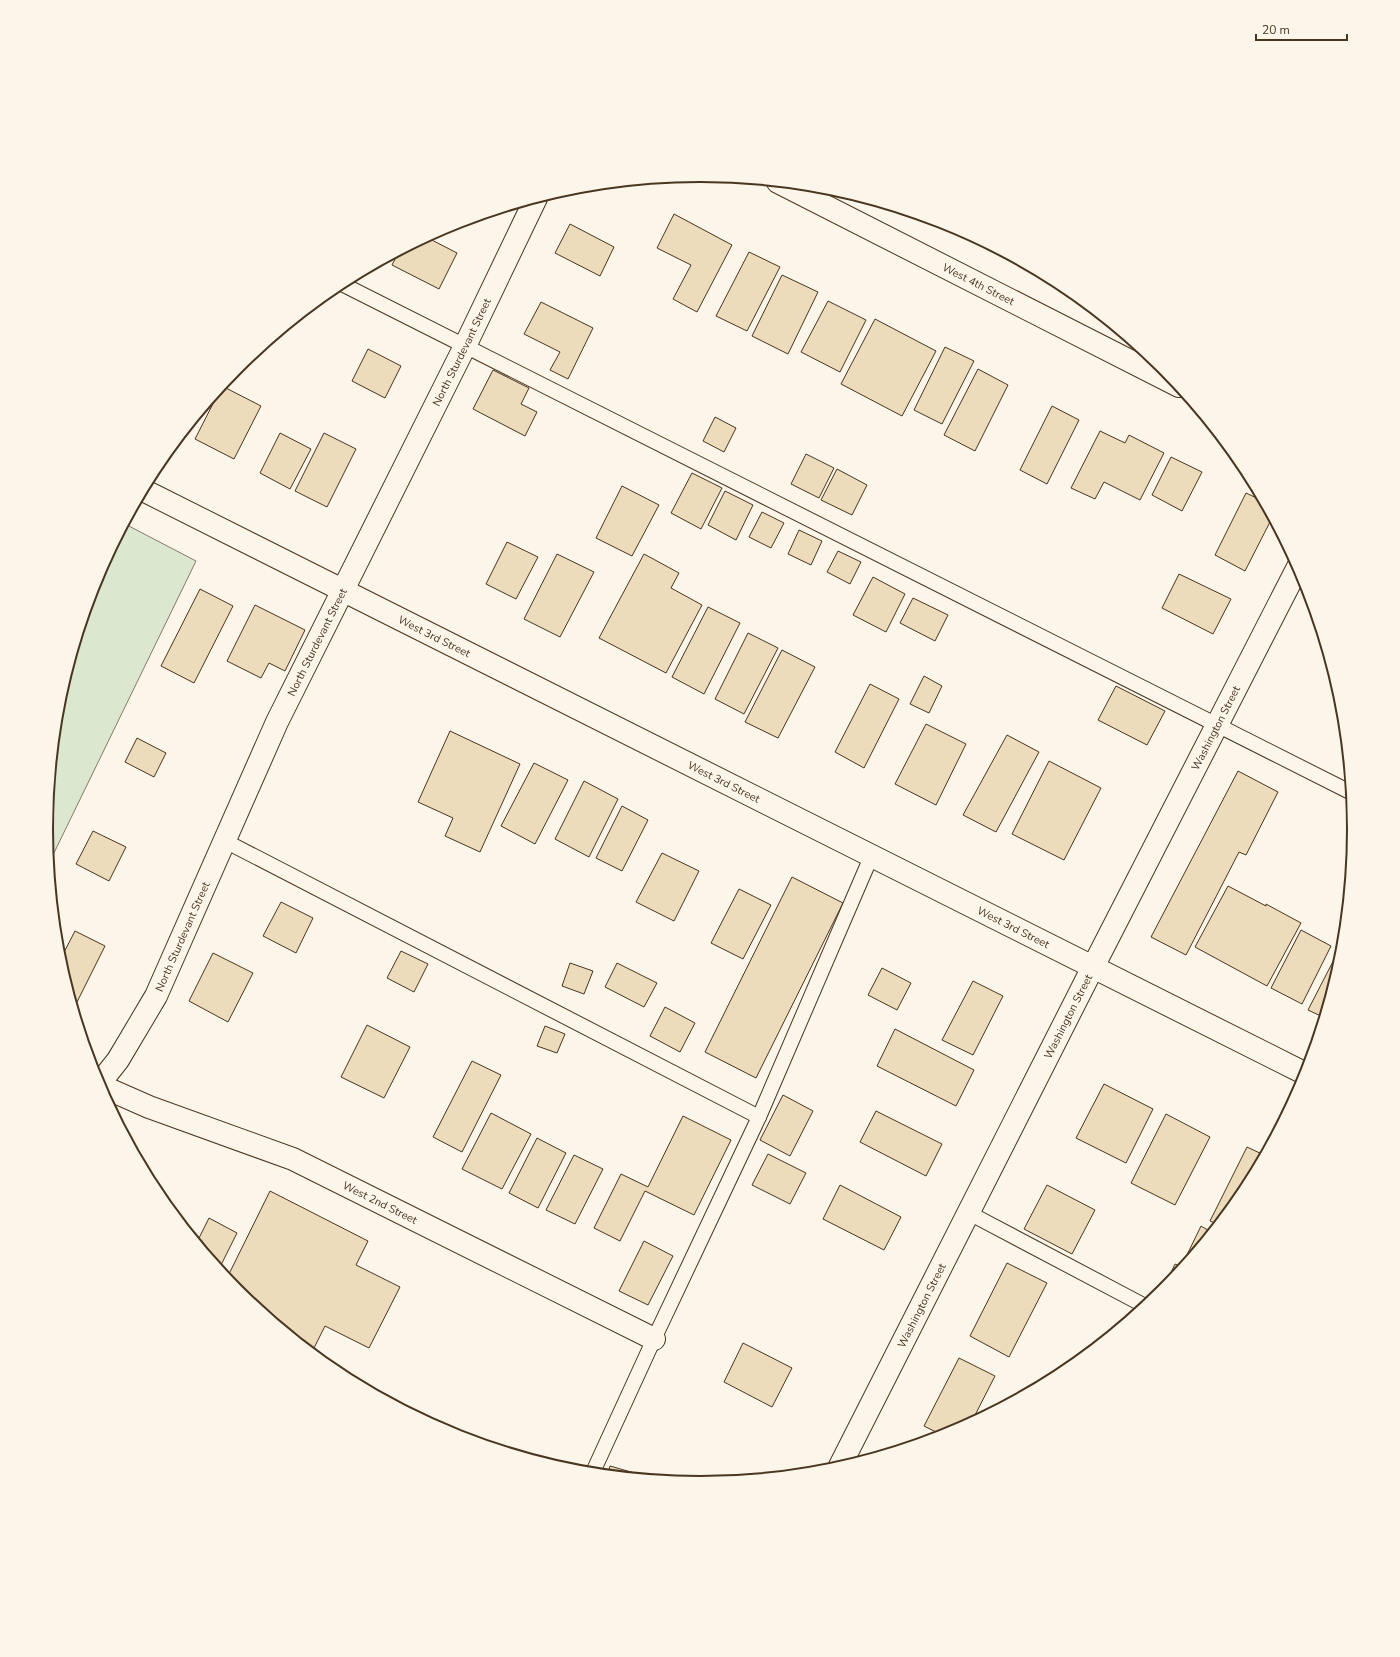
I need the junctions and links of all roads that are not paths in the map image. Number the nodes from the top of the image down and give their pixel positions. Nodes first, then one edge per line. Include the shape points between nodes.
1 (790, 188) edge
2 (533, 204) edge
3 (348, 287) edge
4 (465, 346) junction
5 (1165, 379) edge
6 (148, 492) edge
7 (1295, 574) edge
8 (342, 591) junction
9 (1218, 725) junction
10 (1346, 790) edge
11 (225, 841) junction
12 (871, 857) junction
13 (1093, 967) junction
14 (1300, 1071) edge
15 (103, 1079) edge
16 (107, 1088) edge
17 (759, 1117) junction
18 (968, 1213) junction
19 (1139, 1303) edge
20 (654, 1339) junction
21 (844, 1459) edge
22 (595, 1467) edge

1 - 5 street, West 4th Street
2 - 4 street, North Sturdevant Street
3 - 4 lane
4 - 8 street, North Sturdevant Street
4 - 9 lane
6 - 8 street, West 3rd Street
7 - 9 street, Washington Street
8 - 11 street, North Sturdevant Street via 278,722
8 - 12 street, West 3rd Street
9 - 10 lane
9 - 13 street, Washington Street
11 - 15 street, North Sturdevant Street via 156,996 118,1060
11 - 17 lane
12 - 13 street, West 3rd Street
12 - 17 lane
13 - 14 street, West 3rd Street
13 - 18 street, Washington Street
16 - 20 street, West 2nd Street via 149,1107 293,1159
17 - 20 lane
18 - 19 lane
18 - 21 street, Washington Street
20 - 22 lane

